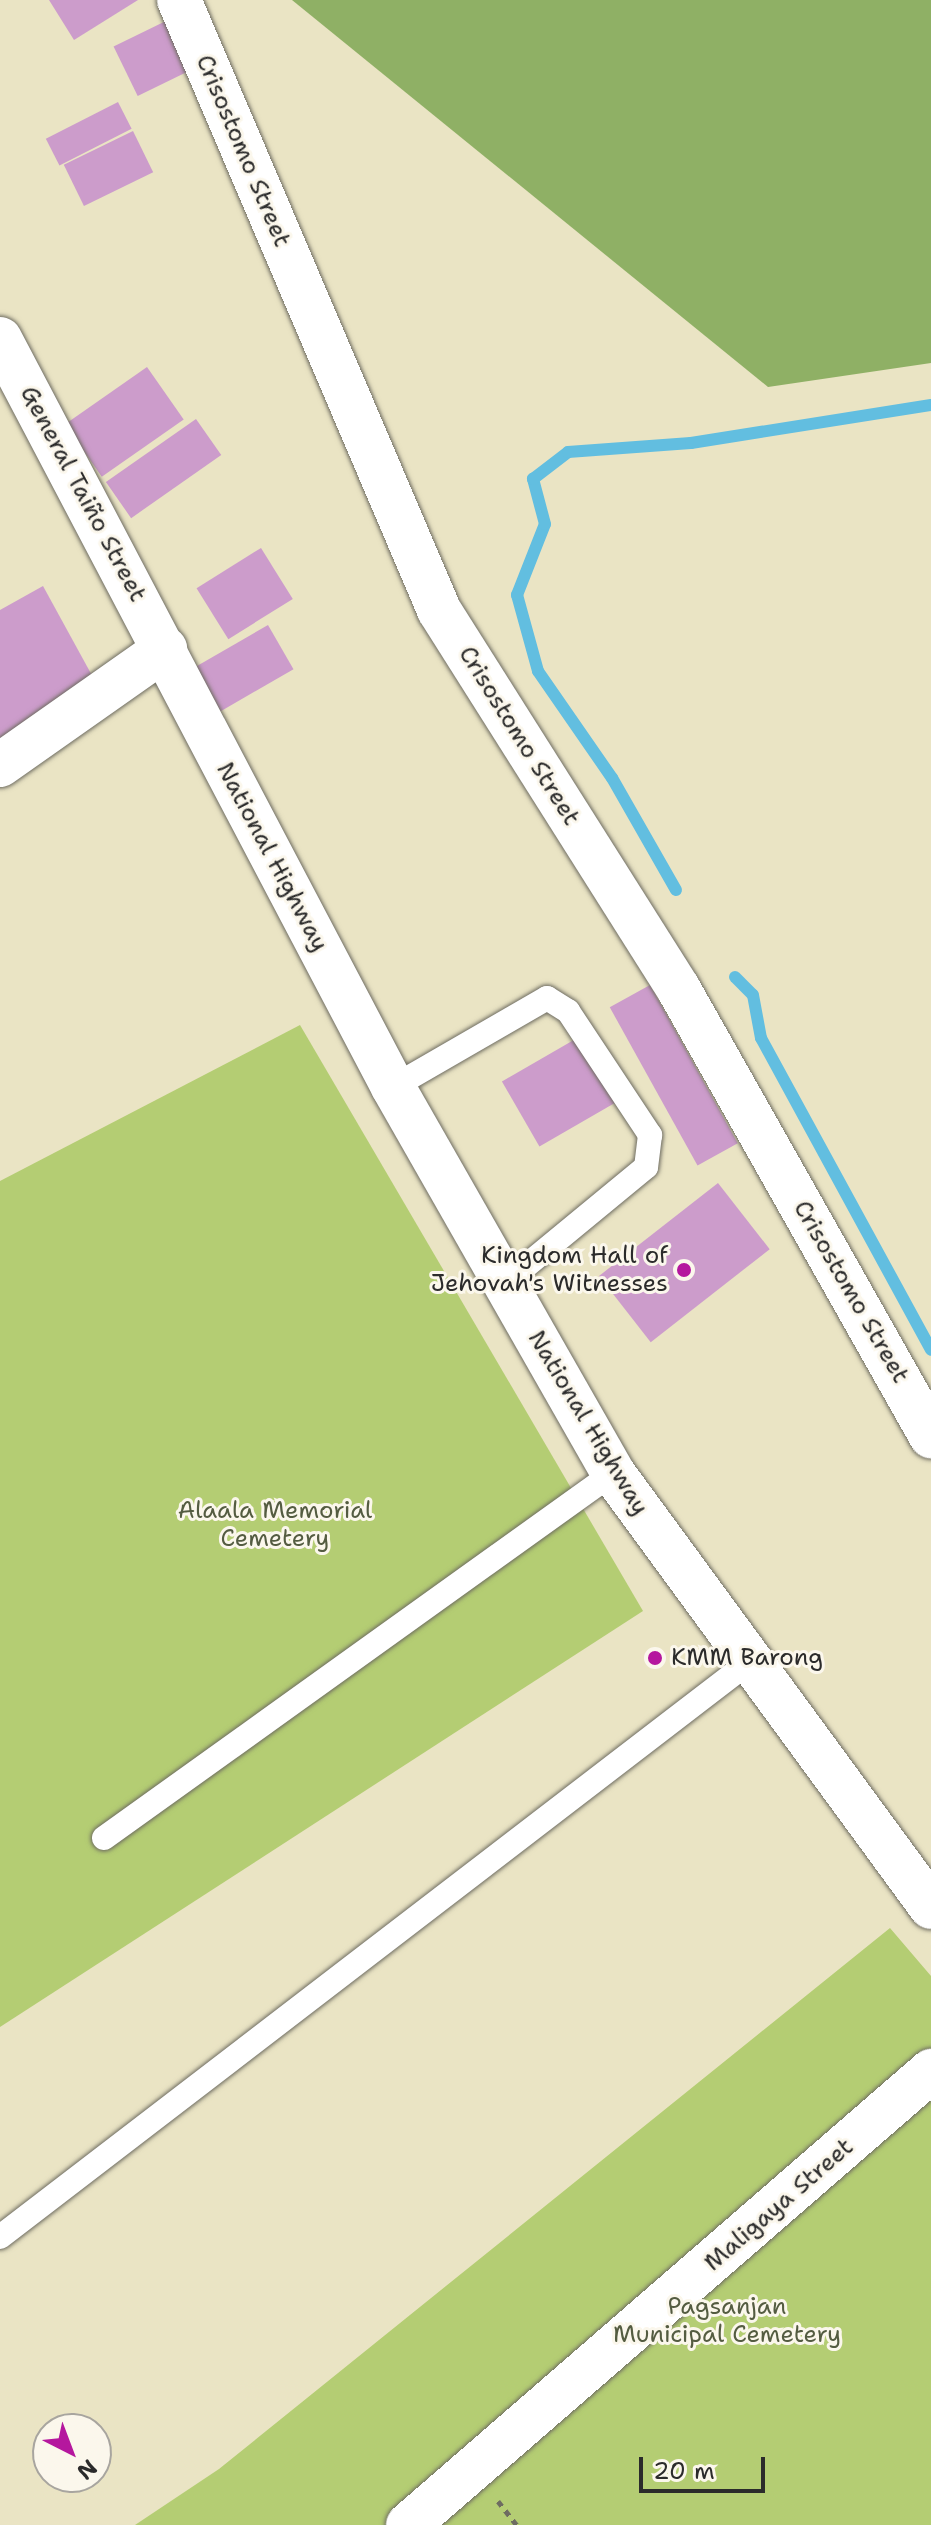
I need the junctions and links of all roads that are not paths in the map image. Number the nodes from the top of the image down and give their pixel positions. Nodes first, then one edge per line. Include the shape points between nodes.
1 (179, 0) edge
2 (0, 339) edge
3 (165, 649) junction
4 (0, 765) edge
5 (393, 1087) junction
6 (504, 1284) junction
7 (931, 1436) edge
8 (613, 1473) junction
9 (749, 1662) junction
10 (104, 1838) dead end
11 (931, 1907) edge
12 (931, 2071) edge
13 (0, 2237) edge
14 (408, 2525) edge

1 - 7 street, Crisostomo Street via 439,610 678,988
2 - 3 street, General Taiño Street
3 - 4 street
3 - 5 street, National Highway
5 - 6 street, National Highway
5 - 6 lane via 547,998 568,1011 650,1135 646,1167
6 - 8 street, National Highway
8 - 9 street, National Highway
8 - 10 lane
9 - 11 street, National Highway
9 - 13 lane
12 - 14 street, Maligaya Street

